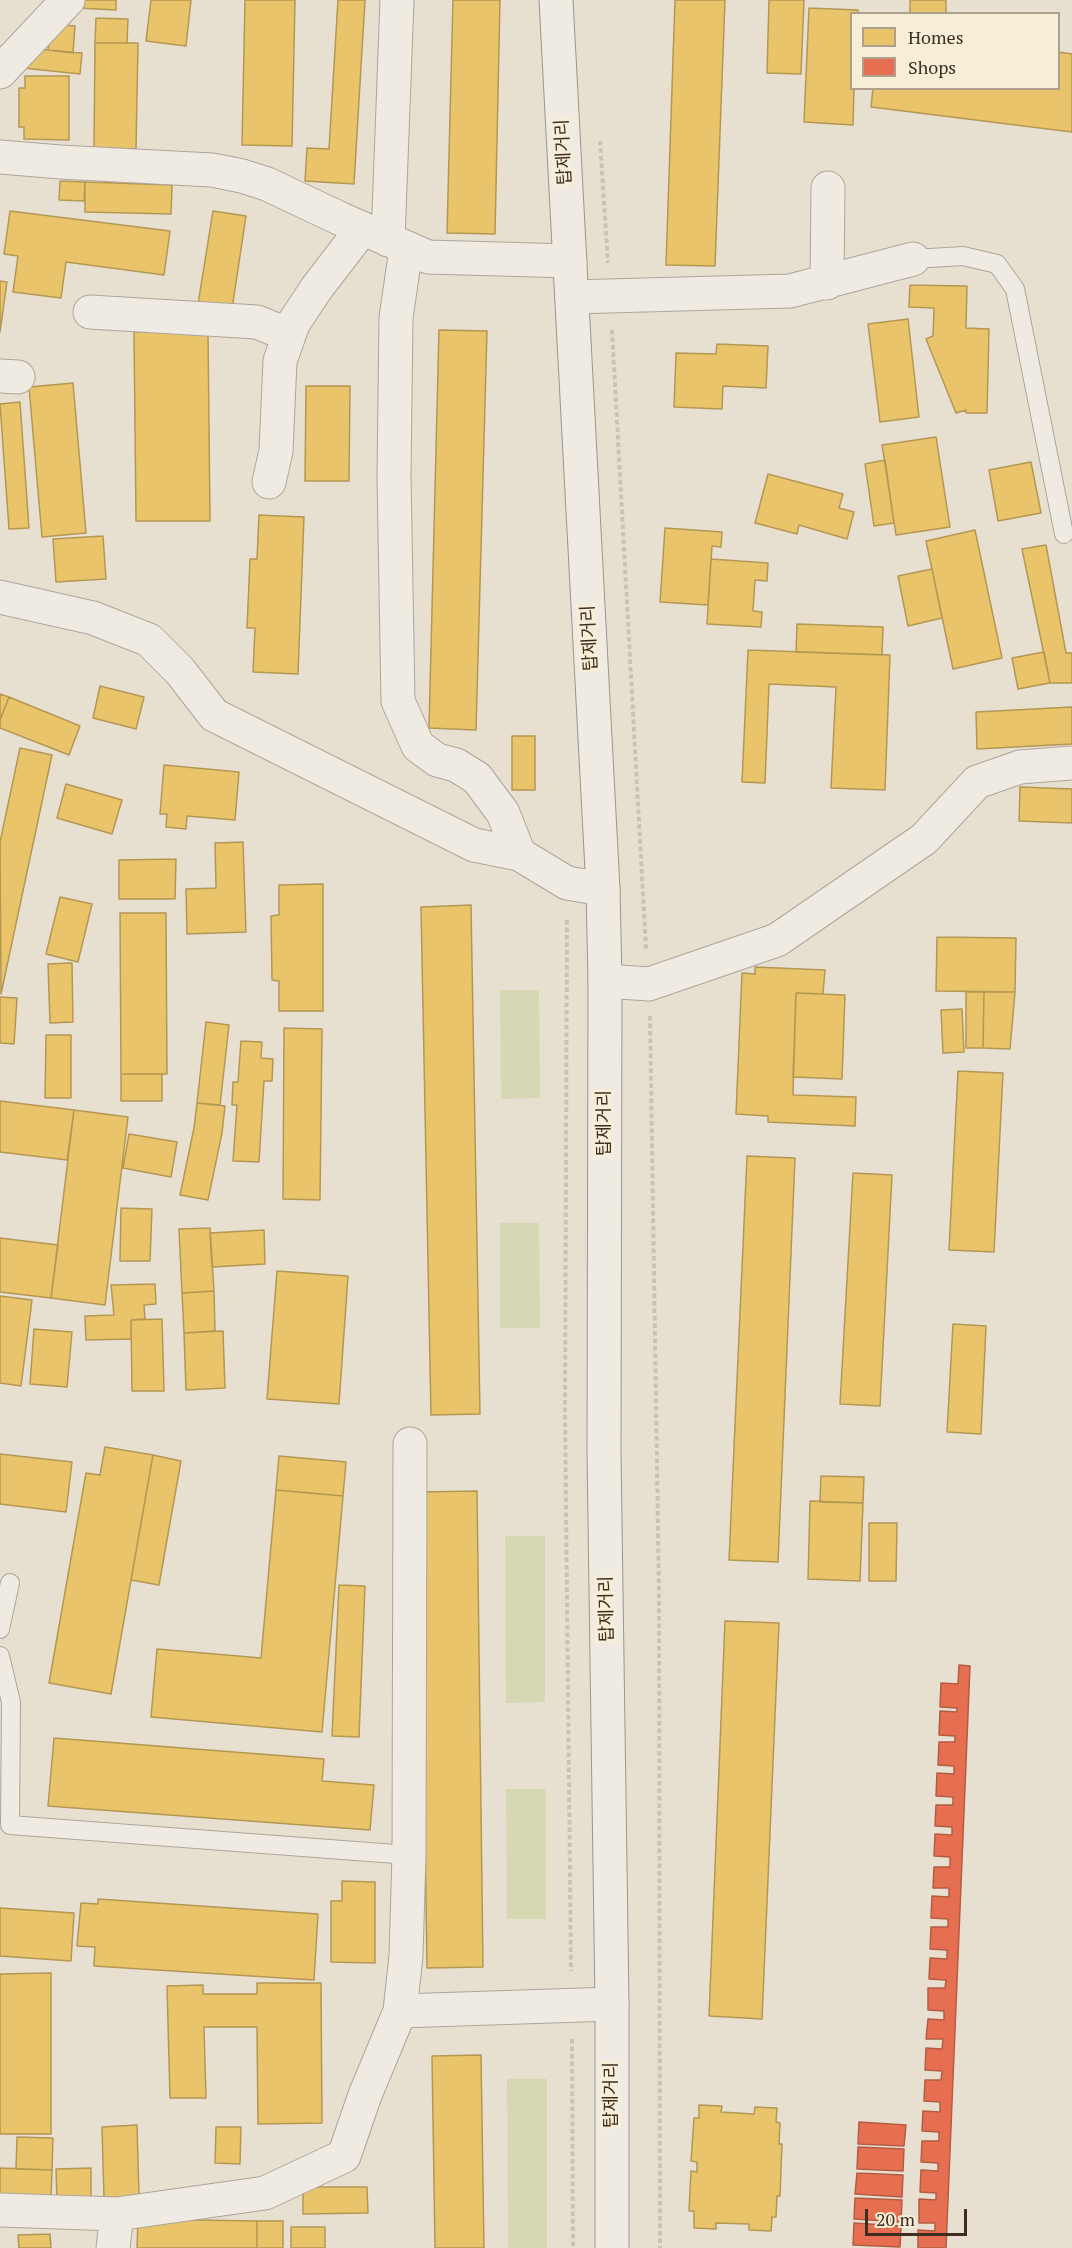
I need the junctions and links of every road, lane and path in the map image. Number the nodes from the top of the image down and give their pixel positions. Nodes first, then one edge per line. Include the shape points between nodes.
1 (68, 0) edge
2 (397, 0) edge
3 (556, 0) edge
4 (0, 72) edge
5 (0, 157) edge
6 (828, 188) dead end
7 (385, 239) junction
8 (913, 259) joint
9 (570, 261) junction
10 (827, 283) junction
11 (572, 297) junction
12 (90, 312) dead end
13 (289, 334) junction
14 (268, 482) dead end
15 (1064, 534) dead end
16 (0, 597) edge
17 (1072, 764) edge
18 (519, 854) junction
19 (567, 883) junction
20 (603, 889) junction
21 (605, 981) junction
22 (410, 1444) dead end
23 (10, 1583) dead end
24 (0, 1629) edge
25 (0, 1656) edge
26 (409, 1855) junction
27 (612, 2004) junction
28 (571, 2005) junction
29 (400, 2011) junction
30 (0, 2210) edge
31 (117, 2214) junction
32 (113, 2248) edge
33 (573, 2248) edge
34 (612, 2248) edge

1 - 4 street
2 - 7 street
3 - 9 street, 탑제거리
5 - 7 street via 212,170 242,176
6 - 10 street
7 - 9 street via 428,257
7 - 13 street via 316,289
7 - 18 street via 396,318 398,701 418,746 437,760 456,765 477,778 503,813
8 - 10 street
8 - 15 lane via 963,256 997,264 1016,289
9 - 11 street, 탑제거리
10 - 11 street via 790,291
11 - 20 street, 탑제거리
12 - 13 street via 257,322
13 - 14 street via 280,361 276,451
16 - 18 street via 93,618 149,640 180,671 214,715 474,845
17 - 21 street via 1020,767 977,782 924,839 777,940 649,984
18 - 19 street
19 - 20 street
19 - 28 path via 565,1412
20 - 21 street, 탑제거리
21 - 27 street, 탑제거리 via 604,1452
22 - 26 street
23 - 24 lane
25 - 26 lane via 11,1702 10,1825
26 - 29 street
27 - 28 street
27 - 34 street, 탑제거리
28 - 29 street
28 - 33 path
29 - 31 street via 364,2094 344,2156 265,2193
30 - 31 street
31 - 32 street

